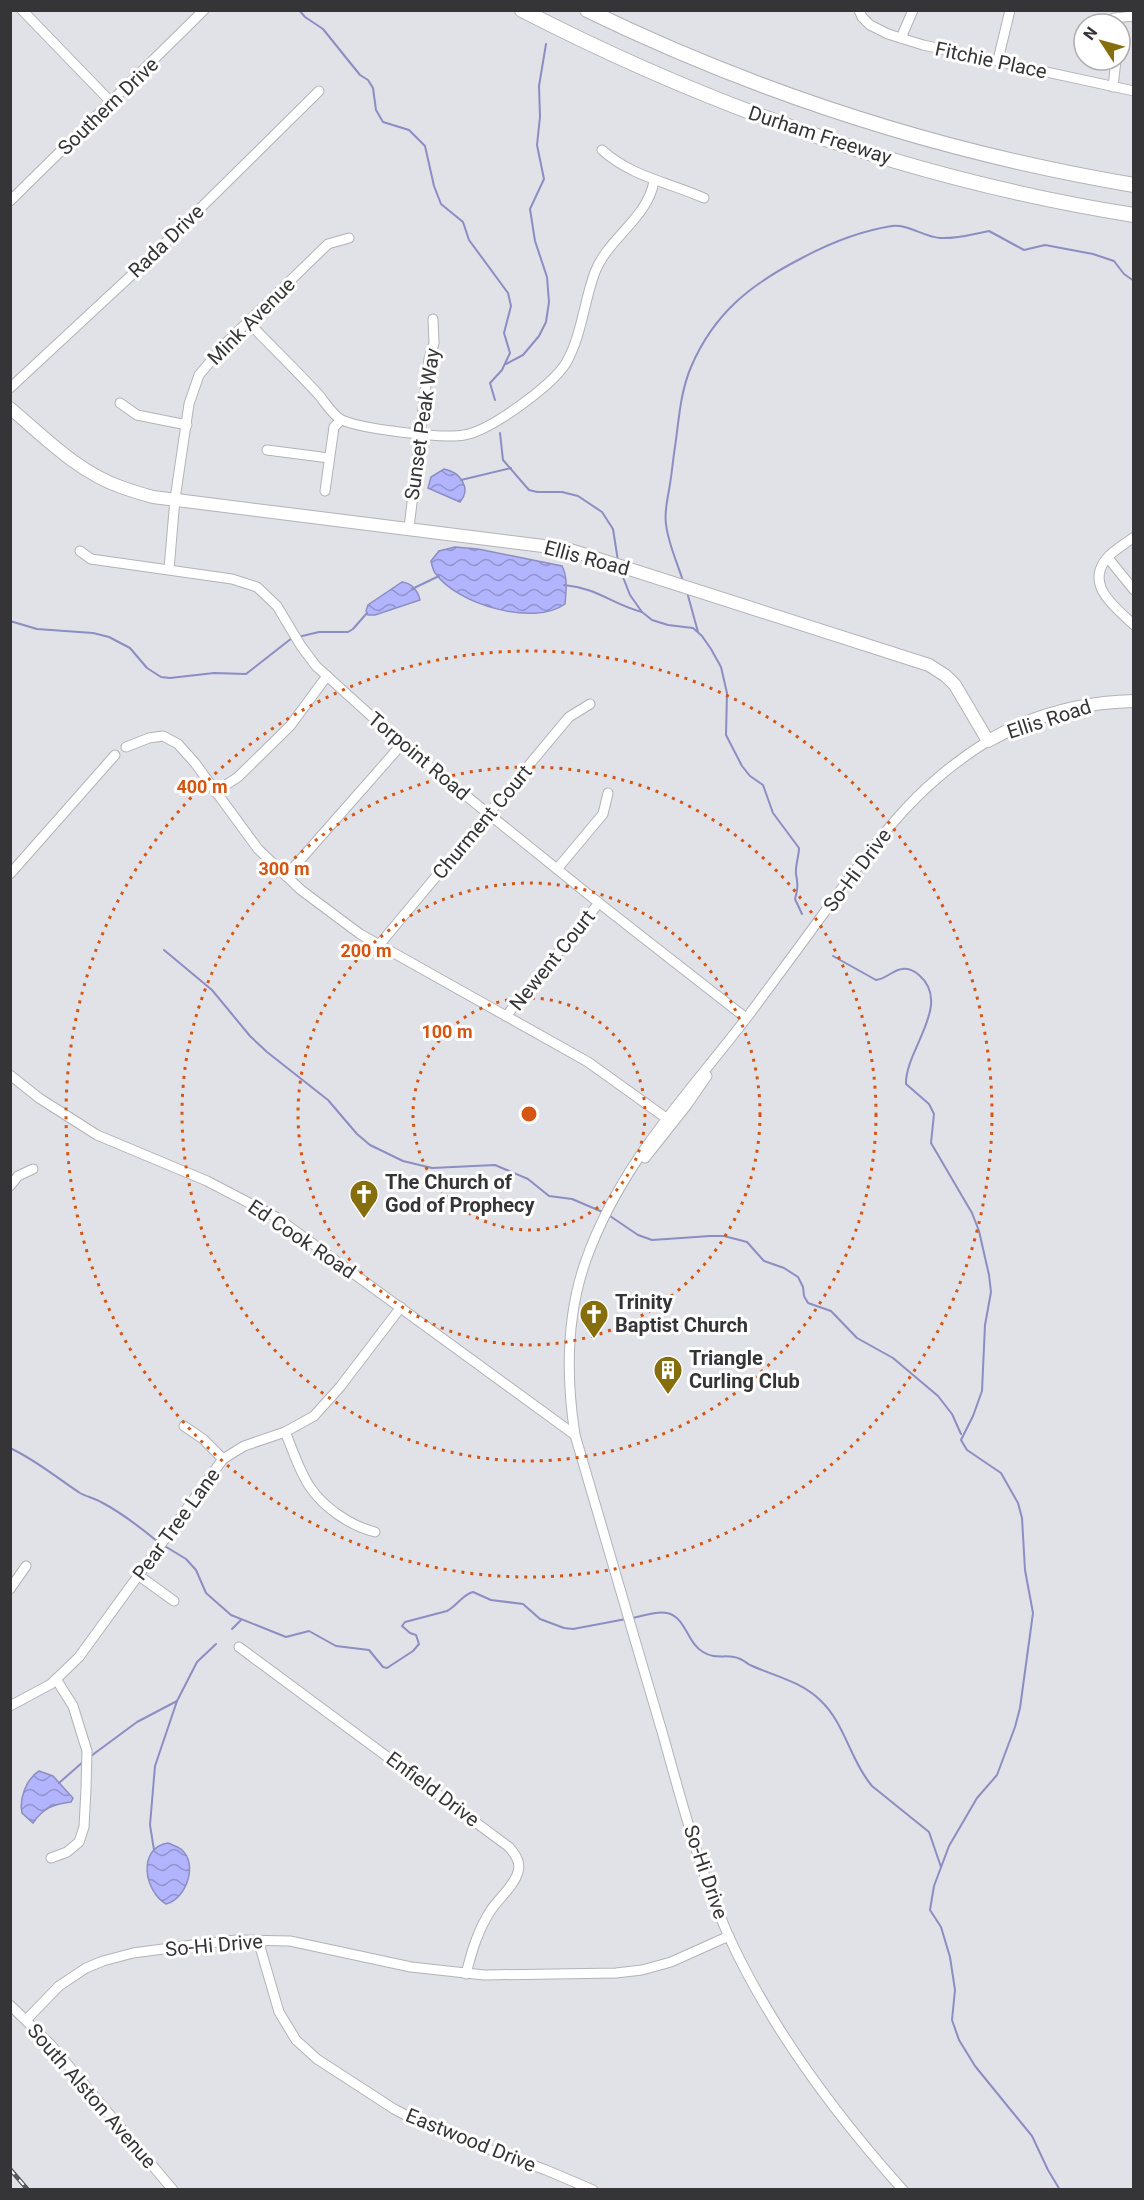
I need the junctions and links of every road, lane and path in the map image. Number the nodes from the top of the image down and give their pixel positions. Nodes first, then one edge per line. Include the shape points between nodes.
1 (22, 10) edge
2 (204, 10) edge
3 (522, 10) edge
4 (587, 10) edge
5 (859, 10) edge
6 (914, 10) edge
7 (1010, 10) edge
8 (901, 38) junction
9 (998, 60) junction
10 (1115, 72) edge
11 (1113, 87) junction
12 (319, 91) dead end
13 (1134, 92) edge
14 (111, 102) junction
15 (602, 150) dead end
16 (654, 181) junction
17 (1134, 185) edge
18 (704, 198) dead end
19 (10, 201) edge
20 (1134, 215) edge
21 (349, 238) dead end
22 (434, 319) dead end
23 (248, 322) junction
24 (10, 388) edge
25 (120, 403) dead end
26 (10, 408) edge
27 (340, 420) junction
28 (187, 424) junction
29 (420, 434) junction
30 (267, 450) dead end
31 (329, 458) junction
32 (326, 491) dead end
33 (175, 499) junction
34 (409, 528) junction
35 (1134, 537) edge
36 (80, 551) dead end
37 (1108, 558) junction
38 (169, 569) junction
39 (1134, 590) edge
40 (1134, 625) edge
41 (327, 676) junction
42 (1134, 701) edge
43 (590, 705) dead end
44 (988, 741) junction
45 (402, 744) junction
46 (126, 747) dead end
47 (115, 755) dead end
48 (215, 792) junction
49 (608, 792) dead end
50 (488, 814) junction
51 (557, 869) junction
52 (10, 874) edge
53 (285, 876) junction
54 (598, 903) junction
55 (379, 945) junction
56 (506, 1016) junction
57 (746, 1018) junction
58 (10, 1075) edge
59 (666, 1118) junction
60 (33, 1169) dead end
61 (14, 1173) edge
62 (10, 1186) edge
63 (611, 1203) junction
64 (401, 1307) junction
65 (184, 1426) dead end
66 (285, 1432) junction
67 (575, 1435) junction
68 (223, 1459) junction
69 (375, 1532) dead end
70 (26, 1566) dead end
71 (138, 1575) junction
72 (10, 1589) edge
73 (174, 1600) dead end
74 (239, 1647) dead end
75 (56, 1679) junction
76 (10, 1706) edge
77 (51, 1858) dead end
78 (729, 1936) junction
79 (258, 1940) junction
80 (466, 1974) junction
81 (10, 2005) edge
82 (26, 2019) junction
83 (173, 2190) edge
84 (592, 2190) edge
85 (903, 2190) edge

1 - 14 street
2 - 14 street, Southern Drive
3 - 20 highway, Durham Freeway via 664,78 814,135 968,180
4 - 17 highway, Durham Freeway via 714,67 854,117 1006,159
5 - 8 street, Fitchie Place via 870,25
6 - 8 street
7 - 9 street
8 - 9 street, Fitchie Place
9 - 11 street, Fitchie Place
10 - 11 street
11 - 13 street, Fitchie Place
12 - 24 street, Rada Drive via 150,258
14 - 19 street, Southern Drive
15 - 16 street
16 - 18 street
16 - 29 street via 641,209 599,263 572,352 554,379 476,431 464,435
21 - 23 street, Mink Avenue via 328,244
22 - 29 street, Sunset Peak Way
23 - 27 street
23 - 28 street, Mink Avenue via 199,375
25 - 28 street via 137,416
26 - 33 main road, Ellis Road via 84,469 119,487
27 - 29 street
27 - 31 street via 334,427
28 - 33 street, Mink Avenue
29 - 34 street, Sunset Peak Way
30 - 31 street
31 - 32 street
33 - 34 main road, Ellis Road
33 - 38 street, Mink Avenue
34 - 44 main road, Ellis Road via 567,549 929,664 955,686
35 - 37 street
36 - 38 street, Torpoint Road via 91,559
37 - 39 street
37 - 40 street via 1102,567 1100,586 1106,599
38 - 41 street, Torpoint Road via 257,587 277,606 301,646
41 - 45 street, Torpoint Road
41 - 48 street via 290,726 238,777
42 - 44 main road, Ellis Road via 1098,703 1046,715
43 - 50 street, Churment Court via 569,717
44 - 57 street, So-Hi Drive via 942,772 899,814
45 - 50 street, Torpoint Road
45 - 53 street
46 - 48 street via 163,736 178,744
47 - 52 street
48 - 53 street via 258,849
49 - 51 street via 603,814
50 - 51 street, Torpoint Road
50 - 55 street, Churment Court
51 - 54 street, Torpoint Road
53 - 55 street
54 - 56 street, Newent Court
54 - 57 street, Torpoint Road
55 - 56 street
56 - 59 street via 607,1074
57 - 59 street, So-Hi Drive
57 - 63 street, So-Hi Drive via 687,1105
58 - 64 street, Ed Cook Road via 98,1135 266,1210
59 - 63 street, So-Hi Drive
60 - 61 street
61 - 62 street
63 - 67 street, So-Hi Drive via 585,1263 570,1329 570,1405
64 - 66 street, Pear Tree Lane via 314,1416
64 - 67 street, Ed Cook Road
65 - 68 street
66 - 68 street, Pear Tree Lane via 244,1446
66 - 69 street via 309,1486 321,1500 362,1529
67 - 78 street, So-Hi Drive via 688,1822
68 - 71 street, Pear Tree Lane
70 - 72 street
71 - 73 street
71 - 75 street, Pear Tree Lane via 79,1657
74 - 80 street, Enfield Drive via 515,1853 518,1873 479,1932
75 - 76 street, Pear Tree Lane
75 - 77 street via 73,1706 87,1751 84,1827 79,1842
78 - 80 street, So-Hi Drive via 671,1962 642,1970
78 - 85 street via 799,2059
79 - 80 street, So-Hi Drive via 310,1943
79 - 82 street, So-Hi Drive via 154,1950 103,1960 59,1986
79 - 84 street, Eastwood Drive via 279,2012 296,2040 317,2060 417,2121
81 - 82 street, South Alston Avenue
82 - 83 street, South Alston Avenue

